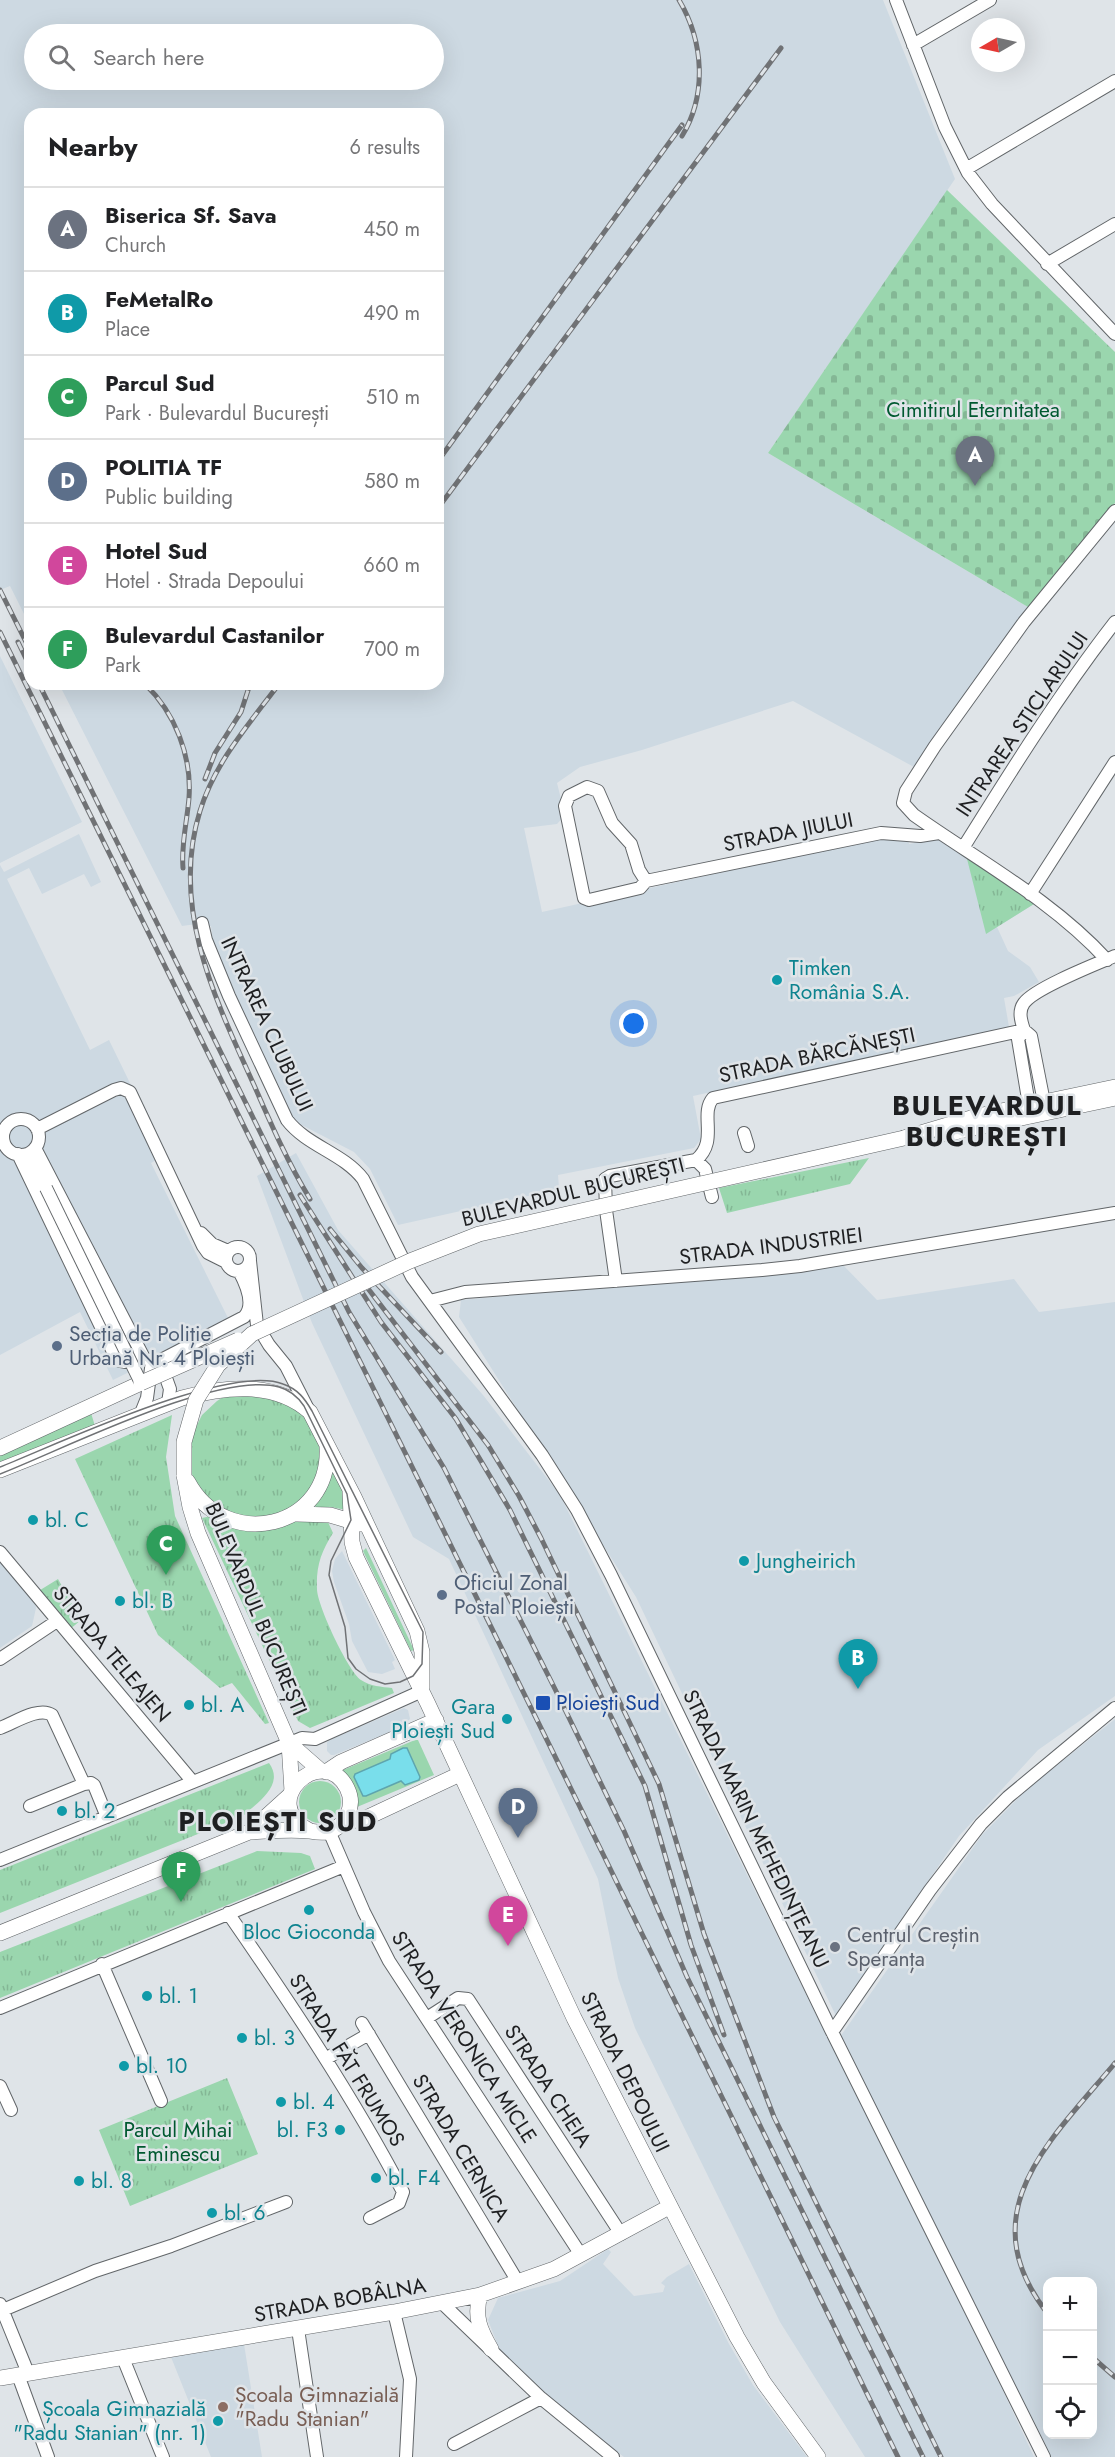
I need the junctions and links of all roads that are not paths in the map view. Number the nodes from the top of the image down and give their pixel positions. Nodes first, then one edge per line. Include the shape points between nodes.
1 (896, 0) edge
2 (990, 0) edge
3 (913, 45) junction
4 (1115, 81) edge
5 (966, 169) junction
6 (1115, 224) edge
7 (1047, 264) junction
8 (1115, 334) edge
9 (1115, 511) edge
10 (1115, 622) edge
11 (1115, 762) edge
12 (939, 833) junction
13 (963, 848) junction
14 (646, 881) junction
15 (1030, 894) junction
16 (202, 923) dead end
17 (1111, 958) edge
18 (1024, 1030) junction
19 (1115, 1087) edge
20 (1115, 1098) edge
21 (1036, 1103) junction
22 (37, 1129) junction
23 (744, 1133) dead end
24 (904, 1138) junction
25 (748, 1146) dead end
26 (27, 1152) junction
27 (696, 1160) junction
28 (712, 1197) dead end
29 (1115, 1213) edge
30 (394, 1241) joint
31 (227, 1257) junction
32 (250, 1261) junction
33 (239, 1271) junction
34 (616, 1281) junction
35 (430, 1301) junction
36 (251, 1324) junction
37 (129, 1332) junction
38 (112, 1339) junction
39 (150, 1359) junction
40 (291, 1375) junction
41 (141, 1383) junction
42 (253, 1389) junction
43 (173, 1396) junction
44 (310, 1412) junction
45 (141, 1413) junction
46 (327, 1446) junction
47 (0, 1448) edge
48 (0, 1470) edge
49 (184, 1474) junction
50 (350, 1491) junction
51 (297, 1514) junction
52 (351, 1521) junction
53 (368, 1528) junction
54 (0, 1552) edge
55 (57, 1621) junction
56 (0, 1659) edge
57 (422, 1691) junction
58 (1115, 1708) edge
59 (436, 1720) junction
60 (0, 1728) edge
61 (288, 1743) junction
62 (324, 1772) junction
63 (460, 1774) junction
64 (193, 1782) junction
65 (84, 1784) junction
66 (291, 1793) junction
67 (30, 1806) dead end
68 (268, 1815) junction
69 (107, 1817) junction
70 (336, 1827) junction
71 (310, 1831) junction
72 (249, 1832) junction
73 (0, 1860) edge
74 (344, 1866) junction
75 (228, 1913) junction
76 (0, 1933) edge
77 (102, 1964) junction
78 (0, 2008) edge
79 (427, 2018) junction
80 (362, 2023) dead end
81 (832, 2032) junction
82 (369, 2034) junction
83 (327, 2058) junction
84 (0, 2086) edge
85 (161, 2101) dead end
86 (11, 2110) dead end
87 (286, 2202) dead end
88 (669, 2207) junction
89 (370, 2218) dead end
90 (621, 2234) junction
91 (581, 2255) junction
92 (518, 2282) junction
93 (480, 2295) junction
94 (443, 2304) junction
95 (2, 2307) edge
96 (394, 2312) junction
97 (298, 2328) junction
98 (491, 2349) junction
99 (123, 2358) junction
100 (23, 2374) junction
101 (0, 2378) edge
102 (541, 2398) junction
103 (454, 2444) dead end
104 (48, 2457) edge
105 (163, 2457) edge
106 (316, 2457) edge
107 (406, 2457) edge
108 (613, 2457) edge
109 (818, 2457) edge
110 (1044, 2457) edge

1 - 3 street
2 - 3 street
3 - 5 street
4 - 5 street
5 - 7 street
6 - 7 street
7 - 8 street
9 - 12 street via 1024,622 906,790 906,808
10 - 13 street, INTRAREA STICLARULUI via 1080,666
11 - 15 street
12 - 13 street
12 - 14 street, STRADA JIULUI via 920,836 881,832
13 - 15 street
14 - 14 street, STRADA JIULUI via 631,844 612,823 598,791 587,787 569,796 565,806 584,898 636,889
15 - 17 street
16 - 30 street, INTRAREA CLUBULUI via 229,996 287,1120 304,1136 352,1165 369,1188
17 - 18 street via 1032,996 1022,1008
18 - 21 street via 1031,1036
18 - 27 street, STRADA BĂRCĂNEȘTI via 713,1098 709,1102 706,1148
19 - 21 main road, BULEVARDUL BUCUREȘTI
20 - 24 main road, BULEVARDUL BUCUREȘTI via 980,1127
21 - 24 main road, BULEVARDUL BUCUREȘTI
22 - 26 street via 38,1141
22 - 26 street via 22,1119 6,1127 3,1134 10,1151
22 - 31 street via 114,1090 130,1092 192,1222
23 - 25 street
24 - 36 main road, BULEVARDUL BUCUREȘTI, bridge via 479,1234
26 - 37 street
26 - 38 street via 100,1326
26 - 41 street, bridge
27 - 28 street via 705,1169
27 - 34 street via 605,1179
29 - 34 street, STRADA INDUSTRIEI via 800,1266
30 - 35 street, STRADA MARIN MEHEDINȚEANU via 412,1277
31 - 32 street via 236,1246 243,1247
31 - 33 street via 231,1269
32 - 33 street
32 - 36 street
33 - 36 street via 250,1305
34 - 35 street, STRADA INDUSTRIEI via 465,1292
35 - 81 street, STRADA MARIN MEHEDINȚEANU via 542,1455 577,1510
36 - 39 street
36 - 40 street
36 - 41 main road, bridge
36 - 49 main road, BULEVARDUL BUCUREȘTI, bridge via 196,1400 184,1442
37 - 38 street via 125,1330
37 - 39 street
38 - 39 street via 120,1361
39 - 43 street
39 - 45 street via 147,1398
40 - 42 street via 291,1386 283,1391
40 - 44 street
41 - 47 main road
42 - 43 main road
42 - 44 main road via 291,1398
43 - 45 main road
44 - 46 main road, STRADA DEPOULUI
45 - 48 main road
46 - 50 main road, STRADA DEPOULUI
46 - 51 main road via 321,1478
49 - 51 main road via 198,1497 227,1518 270,1524
49 - 61 main road, BULEVARDUL BUCUREȘTI via 198,1533
50 - 52 main road, STRADA DEPOULUI
50 - 53 main road, STRADA DEPOULUI
51 - 52 main road via 330,1515
52 - 53 main road
52 - 57 main road, STRADA DEPOULUI via 356,1557
53 - 57 main road, STRADA DEPOULUI via 417,1631 422,1652
54 - 55 street, STRADA TELEAJEN
55 - 56 street
55 - 64 street, STRADA TELEAJEN
57 - 59 main road, STRADA DEPOULUI
57 - 61 street via 315,1739
58 - 81 street via 981,1824 930,1890
59 - 62 main road
59 - 63 main road, STRADA DEPOULUI
60 - 65 street via 48,1712 55,1719
61 - 62 main road, BULEVARDUL BUCUREȘTI
61 - 64 street
61 - 66 main road, BULEVARDUL BUCUREȘTI
61 - 68 main road via 281,1790
62 - 66 main road via 298,1780
62 - 70 main road via 343,1782 348,1791 350,1810
63 - 70 main road via 366,1818
63 - 88 main road, STRADA DEPOULUI via 574,2018
64 - 69 street
65 - 67 street
65 - 69 street via 94,1785
66 - 68 main road
66 - 71 main road via 291,1812
68 - 72 main road
69 - 73 street
70 - 71 main road
70 - 74 street, STRADA VERONICA MICLE
71 - 72 main road
72 - 76 main road
74 - 75 street
74 - 79 street, STRADA VERONICA MICLE via 376,1937
75 - 77 street
75 - 83 street, STRADA FĂT FRUMOS
77 - 78 street
77 - 85 street
79 - 90 street, STRADA CHEIA via 458,1998 468,1999
79 - 91 street, STRADA VERONICA MICLE
80 - 82 street, STRADA CERNICA
81 - 110 street, STRADA MARIN MEHEDINȚEANU
82 - 83 street
82 - 92 street, STRADA CERNICA
83 - 89 street, STRADA FĂT FRUMOS via 403,2192 399,2203
84 - 86 street
87 - 95 street
88 - 90 main road, STRADA BOBÂLNA
88 - 109 main road, STRADA DEPOULUI via 754,2367
90 - 91 main road, STRADA BOBÂLNA
91 - 92 main road, STRADA BOBÂLNA
92 - 93 main road, STRADA BOBÂLNA
93 - 94 main road, STRADA BOBÂLNA
93 - 98 main road via 477,2319
94 - 96 main road, STRADA BOBÂLNA
94 - 98 street
95 - 100 street
96 - 97 main road, STRADA BOBÂLNA
96 - 107 street via 410,2379
97 - 99 main road, STRADA BOBÂLNA
97 - 106 street
98 - 102 street
99 - 100 main road, STRADA BOBÂLNA
99 - 105 street
100 - 101 main road, STRADA BOBÂLNA
100 - 104 street
102 - 103 street
102 - 108 street

